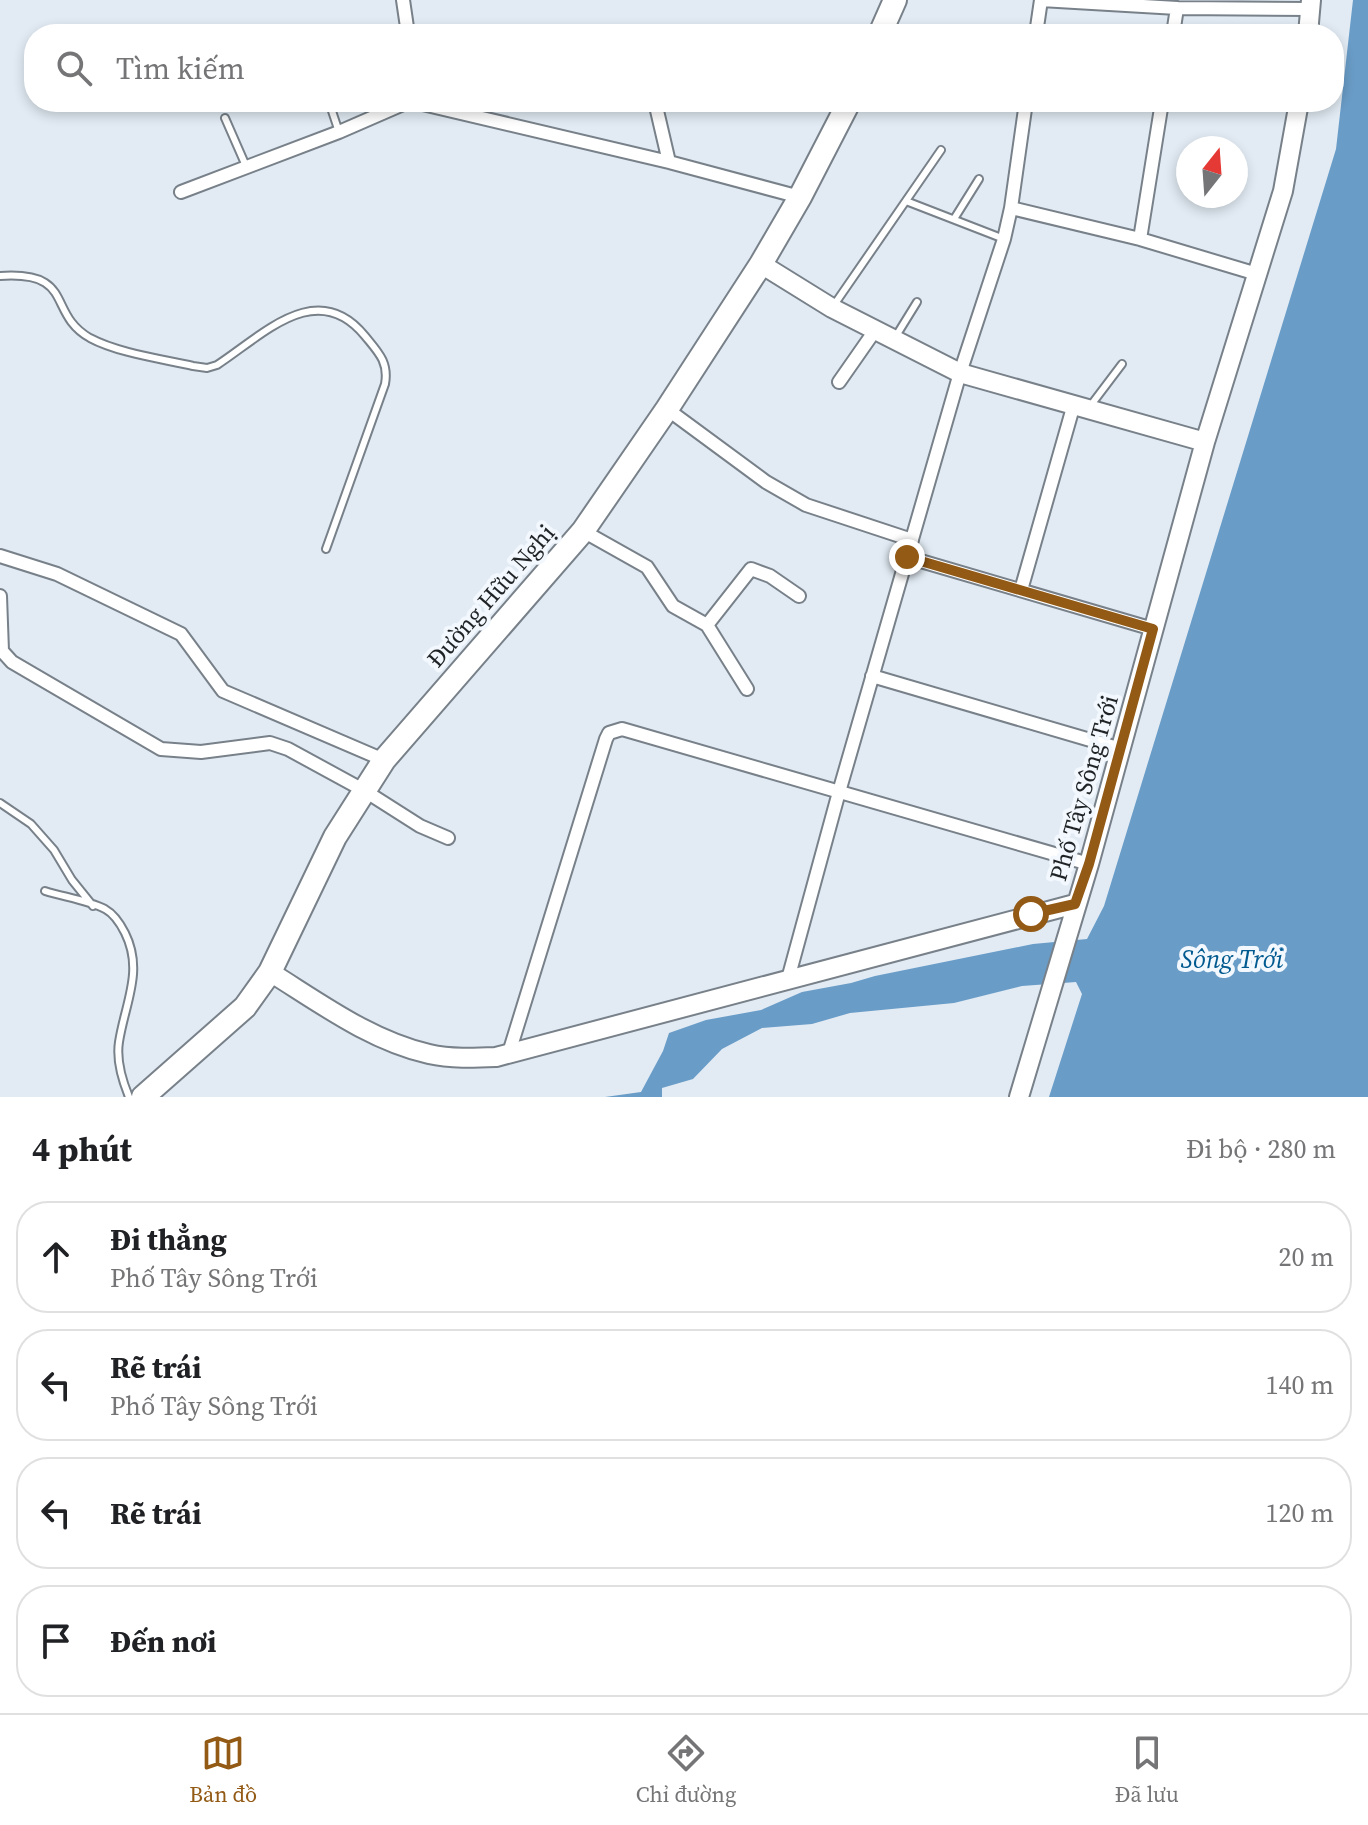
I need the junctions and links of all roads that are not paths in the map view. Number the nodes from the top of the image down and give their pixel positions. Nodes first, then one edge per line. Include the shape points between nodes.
1 (403, 0) edge
2 (895, 0) edge
3 (1041, 0) edge
4 (1310, 5) edge
5 (1177, 8) junction
6 (407, 24) edge
7 (884, 24) edge
8 (1037, 24) edge
9 (1175, 24) edge
10 (332, 112) edge
11 (385, 112) edge
12 (456, 112) edge
13 (657, 112) edge
14 (844, 112) edge
15 (1025, 112) edge
16 (1160, 112) edge
17 (1297, 112) edge
18 (225, 118) dead end
19 (339, 132) junction
20 (941, 150) dead end
21 (669, 162) junction
22 (246, 167) junction
23 (979, 179) dead end
24 (181, 192) dead end
25 (800, 197) junction
26 (906, 201) junction
27 (1011, 208) junction
28 (954, 219) junction
29 (1004, 239) junction
30 (1140, 239) junction
31 (761, 264) junction
32 (1257, 274) junction
33 (0, 276) edge
34 (917, 302) dead end
35 (832, 308) junction
36 (876, 329) junction
37 (894, 338) junction
38 (1122, 364) dead end
39 (960, 373) junction
40 (839, 382) dead end
41 (1082, 406) junction
42 (667, 409) junction
43 (1205, 442) junction
44 (583, 531) junction
45 (912, 540) junction
46 (326, 549) dead end
47 (0, 556) edge
48 (907, 557) junction
49 (1021, 590) junction
50 (0, 596) edge
51 (799, 596) dead end
52 (707, 625) junction
53 (1153, 629) junction
54 (872, 676) junction
55 (747, 689) dead end
56 (1121, 749) junction
57 (384, 760) junction
58 (365, 791) junction
59 (839, 792) junction
60 (0, 803) edge
61 (448, 838) dead end
62 (1089, 864) junction
63 (45, 891) dead end
64 (1075, 904) junction
65 (93, 906) junction
66 (270, 972) junction
67 (788, 979) junction
68 (508, 1056) junction
69 (129, 1097) edge
70 (143, 1097) edge
71 (1019, 1097) edge

1 - 6 street
2 - 7 highway
3 - 5 street
3 - 8 street
4 - 5 street
5 - 9 street
10 - 19 lane
11 - 19 street
12 - 21 street
13 - 21 street
14 - 25 highway, Đường Hữu Nghị
15 - 27 street
16 - 30 street
17 - 32 street, Phố Tây Sông Trới via 1283,191
18 - 22 lane
19 - 22 street
20 - 26 lane
21 - 25 street
22 - 24 street
23 - 28 lane
25 - 31 highway, Đường Hữu Nghị
26 - 28 lane
26 - 35 lane
27 - 29 street
27 - 30 street
28 - 29 lane
29 - 39 street
30 - 32 street
31 - 35 street
31 - 42 highway, Đường Hữu Nghị
32 - 43 street, Phố Tây Sông Trới
33 - 46 lane via 38,278 57,296 75,326 100,343 207,368 310,309 326,310 355,324 384,360 387,372
34 - 37 lane
35 - 36 street
36 - 37 street
36 - 40 street
37 - 39 street
38 - 41 lane
39 - 41 street
39 - 45 street
41 - 43 street
41 - 49 street
42 - 44 highway, Đường Hữu Nghị
42 - 45 street via 806,505
43 - 53 street, Phố Tây Sông Trới
44 - 52 street via 640,561 673,606
44 - 57 highway, Đường Hữu Nghị
45 - 48 street
47 - 57 street via 57,574 181,634 223,691
48 - 49 street
48 - 54 street
49 - 53 street
50 - 58 street via 2,651 12,662 161,749 201,752 270,743
51 - 52 street via 751,569
52 - 55 street
53 - 56 street, Phố Tây Sông Trới
54 - 56 street
54 - 59 street
56 - 62 street, Phố Tây Sông Trới
57 - 58 highway, Đường Hữu Nghị
58 - 61 street
58 - 66 highway, Đường Hữu Nghị via 335,837
59 - 62 street
59 - 67 street
59 - 68 street via 622,729 609,733
60 - 65 lane via 31,824
62 - 64 street, Phố Tây Sông Trới
63 - 65 lane
64 - 67 street, Phố Tây Sông Trới
64 - 71 street
65 - 69 lane via 118,920 134,959 119,1045 121,1077
66 - 68 street, Phố Tây Sông Trới via 357,1026 404,1046 454,1058
66 - 70 highway, Đường Hữu Nghị via 245,1007
67 - 68 street, Phố Tây Sông Trới

